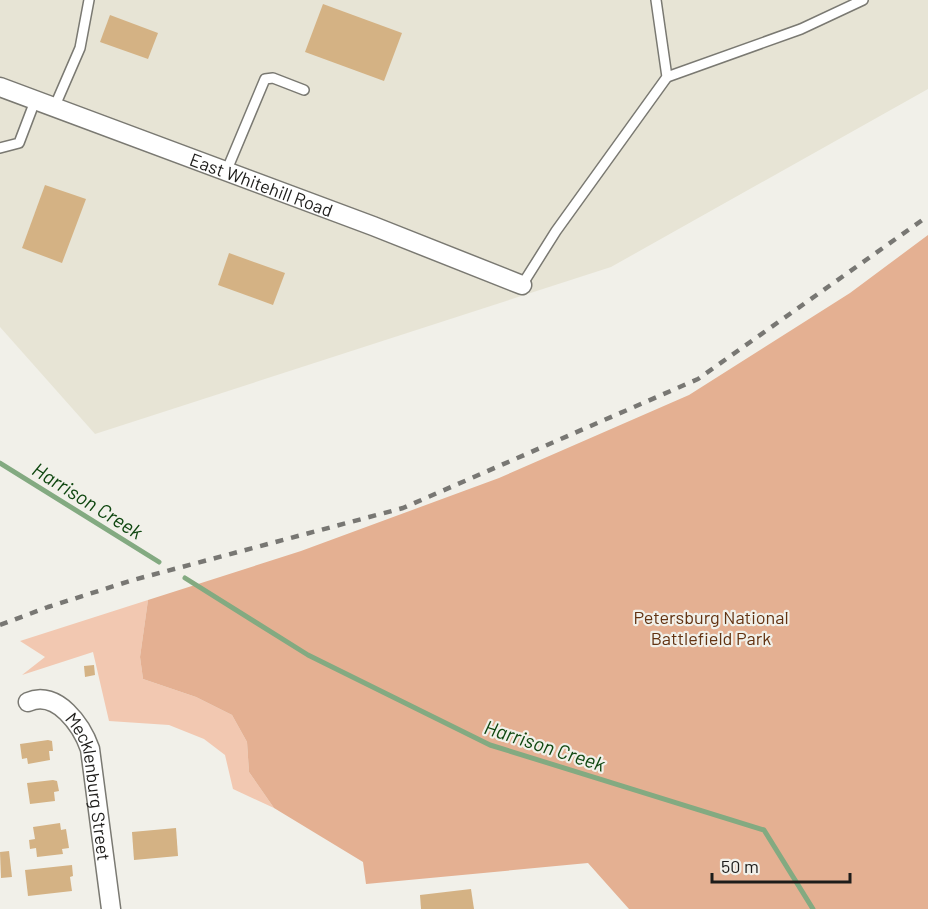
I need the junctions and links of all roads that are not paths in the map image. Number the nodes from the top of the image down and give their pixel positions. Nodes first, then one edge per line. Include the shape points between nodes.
1 (88, 0) edge
2 (656, 0) edge
3 (863, 0) edge
4 (667, 77) junction
5 (0, 87) edge
6 (304, 90) dead end
7 (35, 101) junction
8 (54, 108) junction
9 (0, 148) edge
10 (226, 172) junction
11 (522, 285) joint
12 (28, 702) dead end
13 (111, 909) edge

1 - 8 lane via 80,48
2 - 4 lane
3 - 4 lane via 801,29
4 - 11 lane
5 - 7 street, East Whitehill Road
6 - 10 lane via 273,78 265,79
7 - 8 street, East Whitehill Road
7 - 9 lane via 19,143
8 - 10 street, East Whitehill Road
10 - 11 street, East Whitehill Road
12 - 13 street, Mecklenburg Street via 46,699 69,714 85,735

